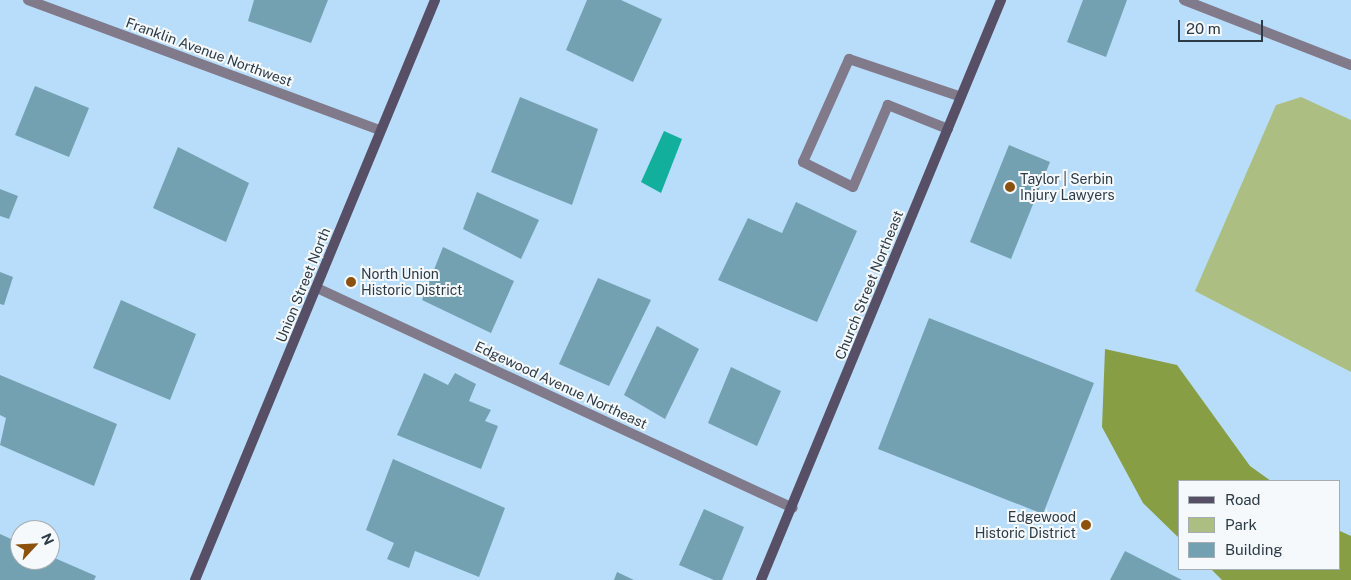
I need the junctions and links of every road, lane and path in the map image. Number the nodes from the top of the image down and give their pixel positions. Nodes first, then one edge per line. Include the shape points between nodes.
1 (28, 0) edge
2 (435, 0) edge
3 (1001, 0) edge
4 (1184, 0) edge
5 (1351, 66) edge
6 (961, 97) junction
7 (948, 129) junction
8 (380, 130) junction
9 (317, 288) junction
10 (793, 508) junction
11 (195, 580) edge
12 (762, 580) edge

1 - 8 street, Franklin Avenue Northwest
2 - 8 main road, Union Street North
3 - 6 main road, Church Street Northeast
4 - 5 street
6 - 7 main road, Church Street Northeast
6 - 7 street via 849,59 803,162 854,187 888,106
7 - 10 main road, Church Street Northeast
8 - 9 main road, Union Street North
9 - 10 street, Edgewood Avenue Northeast
9 - 11 main road, Union Street North
10 - 12 main road, Church Street Northeast

